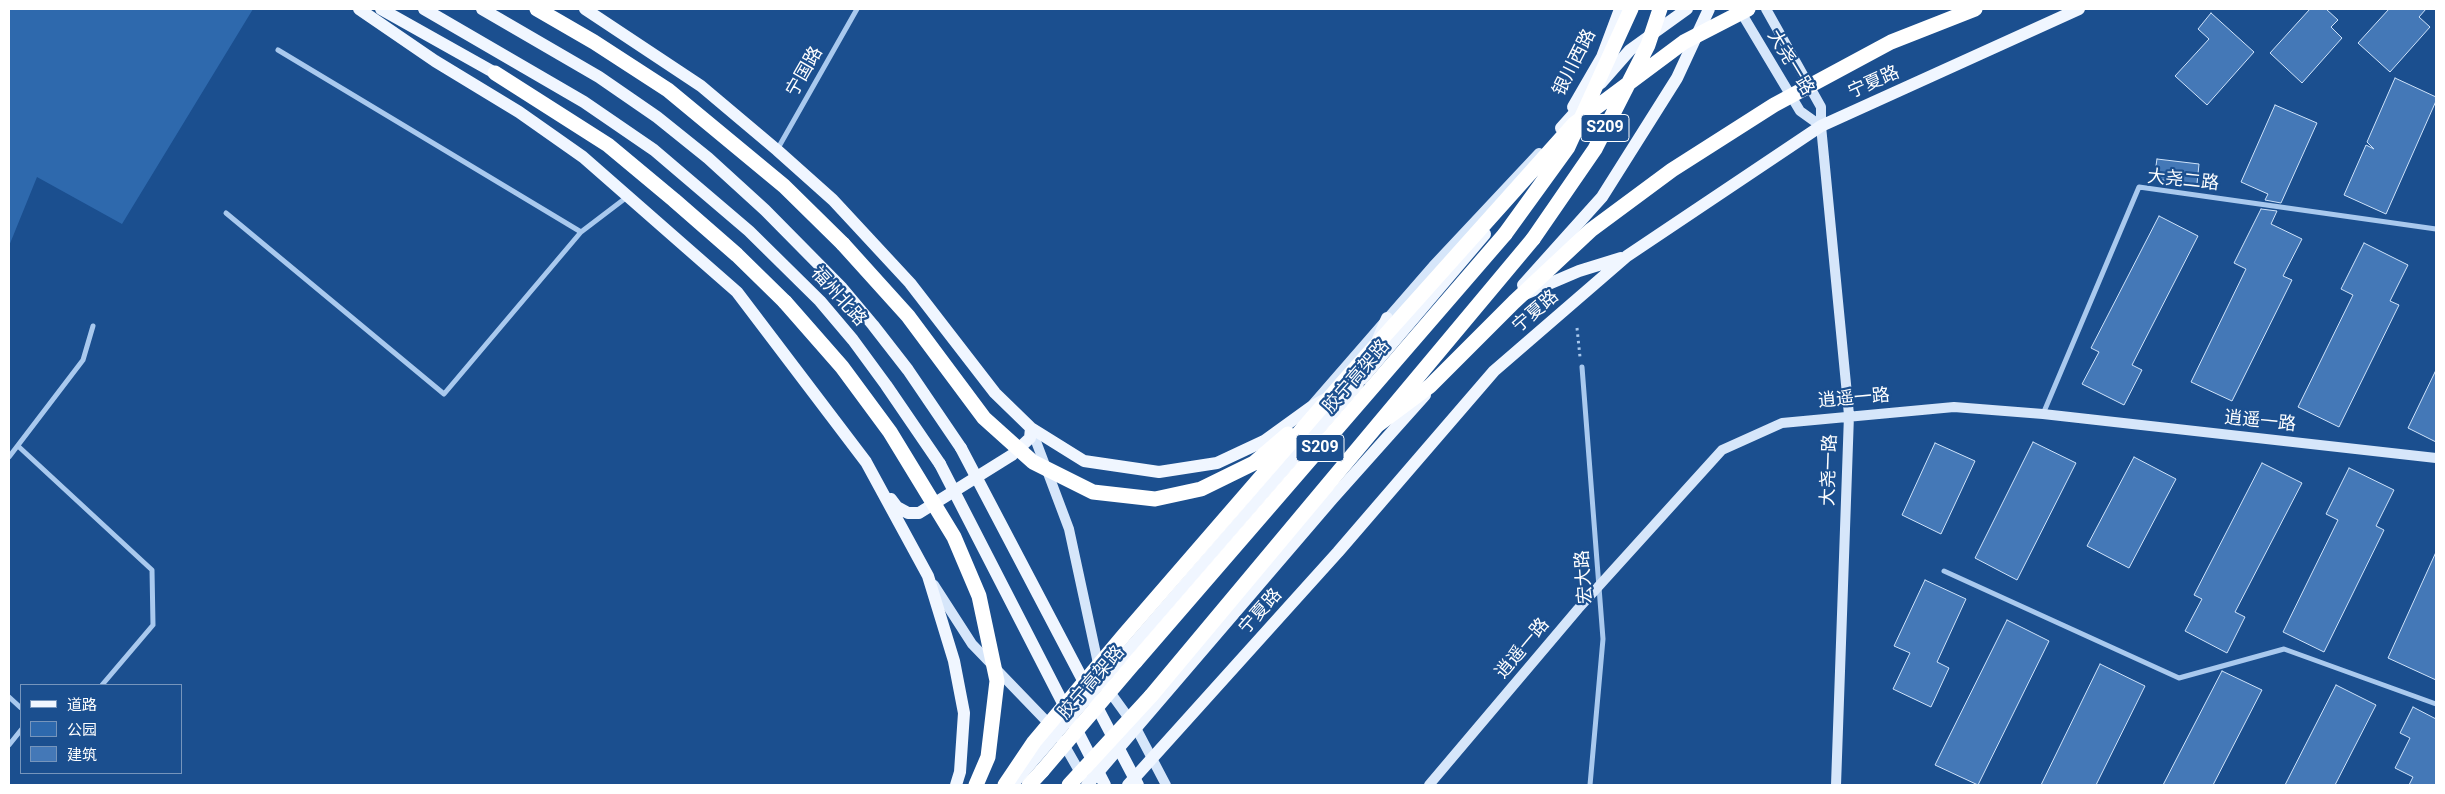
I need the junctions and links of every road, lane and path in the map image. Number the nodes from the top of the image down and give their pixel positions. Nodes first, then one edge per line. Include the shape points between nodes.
1 (359, 9) edge
2 (381, 9) edge
3 (424, 9) edge
4 (482, 9) edge
5 (537, 9) edge
6 (585, 9) edge
7 (857, 9) edge
8 (1620, 9) edge
9 (1631, 9) edge
10 (1660, 9) edge
11 (1687, 9) edge
12 (1709, 9) edge
13 (1739, 9) edge
14 (1748, 9) edge
15 (1766, 9) edge
16 (1975, 9) edge
17 (2079, 9) edge
18 (278, 50) dead end
19 (495, 73) joint
20 (1821, 126) junction
21 (1558, 133) junction
22 (777, 150) junction
23 (629, 195) junction
24 (226, 213) dead end
25 (2436, 229) edge
26 (581, 232) junction
27 (1627, 256) junction
28 (1510, 301) junction
29 (1387, 318) junction
30 (93, 326) dead end
31 (1577, 328) dead end
32 (1582, 367) joint
33 (1362, 379) junction
34 (1345, 380) junction
35 (1310, 407) junction
36 (2043, 414) junction
37 (1849, 415) junction
38 (1379, 424) junction
39 (1031, 428) junction
40 (18, 446) junction
41 (9, 457) edge
42 (2436, 458) edge
43 (877, 482) junction
44 (1944, 571) dead end
45 (928, 576) junction
46 (1600, 584) junction
47 (1102, 683) junction
48 (103, 684) edge
49 (9, 698) edge
50 (2436, 704) edge
51 (20, 707) edge
52 (1136, 728) junction
53 (20, 731) edge
54 (1057, 732) junction
55 (9, 745) edge
56 (1154, 759) junction
57 (956, 785) edge
58 (976, 785) edge
59 (1005, 785) edge
60 (1012, 785) edge
61 (1029, 785) edge
62 (1069, 785) edge
63 (1087, 785) edge
64 (1105, 785) edge
65 (1128, 785) edge
66 (1138, 785) edge
67 (1166, 785) edge
68 (1429, 785) edge
69 (1590, 785) edge
70 (1836, 785) edge

1 - 23 main road via 435,62 519,112 583,157
2 - 19 main road
3 - 64 main road, 福州北路, bridge via 584,102 654,150 749,231 820,300 886,384 940,464
4 - 66 main road, 福州北路, bridge via 599,77 708,158 765,210 873,325 961,448
5 - 34 highway, bridge via 668,90 784,186 843,244 908,316 984,418 1033,462 1093,492 1155,499 1201,488 1254,463
6 - 22 main road via 701,86
7 - 22 street, 宁国路
8 - 21 main road, 银川西路 via 1602,57
9 - 61 highway, 胶宁高架路 / S209, bridge via 1568,147 1506,234
10 - 38 highway, S209, bridge via 1648,45 1594,149 1533,239
11 - 21 main road via 1630,50
12 - 28 main road, 宁夏路 via 1677,78 1602,197
13 - 20 street, 大尧一路 via 1800,111
14 - 34 highway, bridge via 1684,42 1574,124
15 - 20 street, 大尧一路 via 1821,107
16 - 38 highway, bridge via 1891,42 1774,105 1672,170 1591,230 1430,386
17 - 20 main road, 宁夏路
18 - 26 street
19 - 58 highway, bridge via 608,145 737,255 785,302 842,366 890,432 954,537 979,596 997,681 988,757
20 - 27 main road, 宁夏路
20 - 37 street, 大尧一路
21 - 29 street
21 - 33 main road via 1510,205
22 - 39 main road via 833,200 910,282 995,393
23 - 26 street
23 - 43 main road via 737,292 866,462
24 - 26 street via 444,394
25 - 36 street, 大尧二路 via 2140,187
27 - 28 main road via 1578,271
27 - 56 main road, 宁夏路 via 1494,371
28 - 52 main road, 宁夏路 via 1332,499
29 - 33 main road
29 - 35 street
30 - 40 street via 83,360
31 - 32 path
32 - 46 street, 宏大路
33 - 35 main road
33 - 47 main road
34 - 59 highway, 胶宁高架路, bridge via 1034,742
35 - 39 main road via 1264,441 1217,463 1159,472 1084,461
36 - 37 street, 逍遥一路 via 1954,407
36 - 42 street, 逍遥一路
37 - 46 street, 逍遥一路 via 1782,423 1722,450
37 - 70 street, 大尧一路
38 - 62 highway, S209, bridge via 1151,696
39 - 43 main road via 1030,438 1012,455 919,513 908,513 897,507
39 - 47 street via 1069,529
40 - 41 street
40 - 48 street via 152,570 153,625
43 - 45 main road
44 - 50 street via 2179,678 2284,649
45 - 54 street via 972,644
45 - 57 main road via 954,662 964,713 960,772
46 - 68 street, 逍遥一路
46 - 69 street, 宏大路 via 1603,639
47 - 52 street
47 - 54 main road
49 - 51 street
52 - 56 street
52 - 63 main road, 宁夏路
53 - 55 street
54 - 60 main road
54 - 63 street
56 - 65 main road, 宁夏路
56 - 67 street

